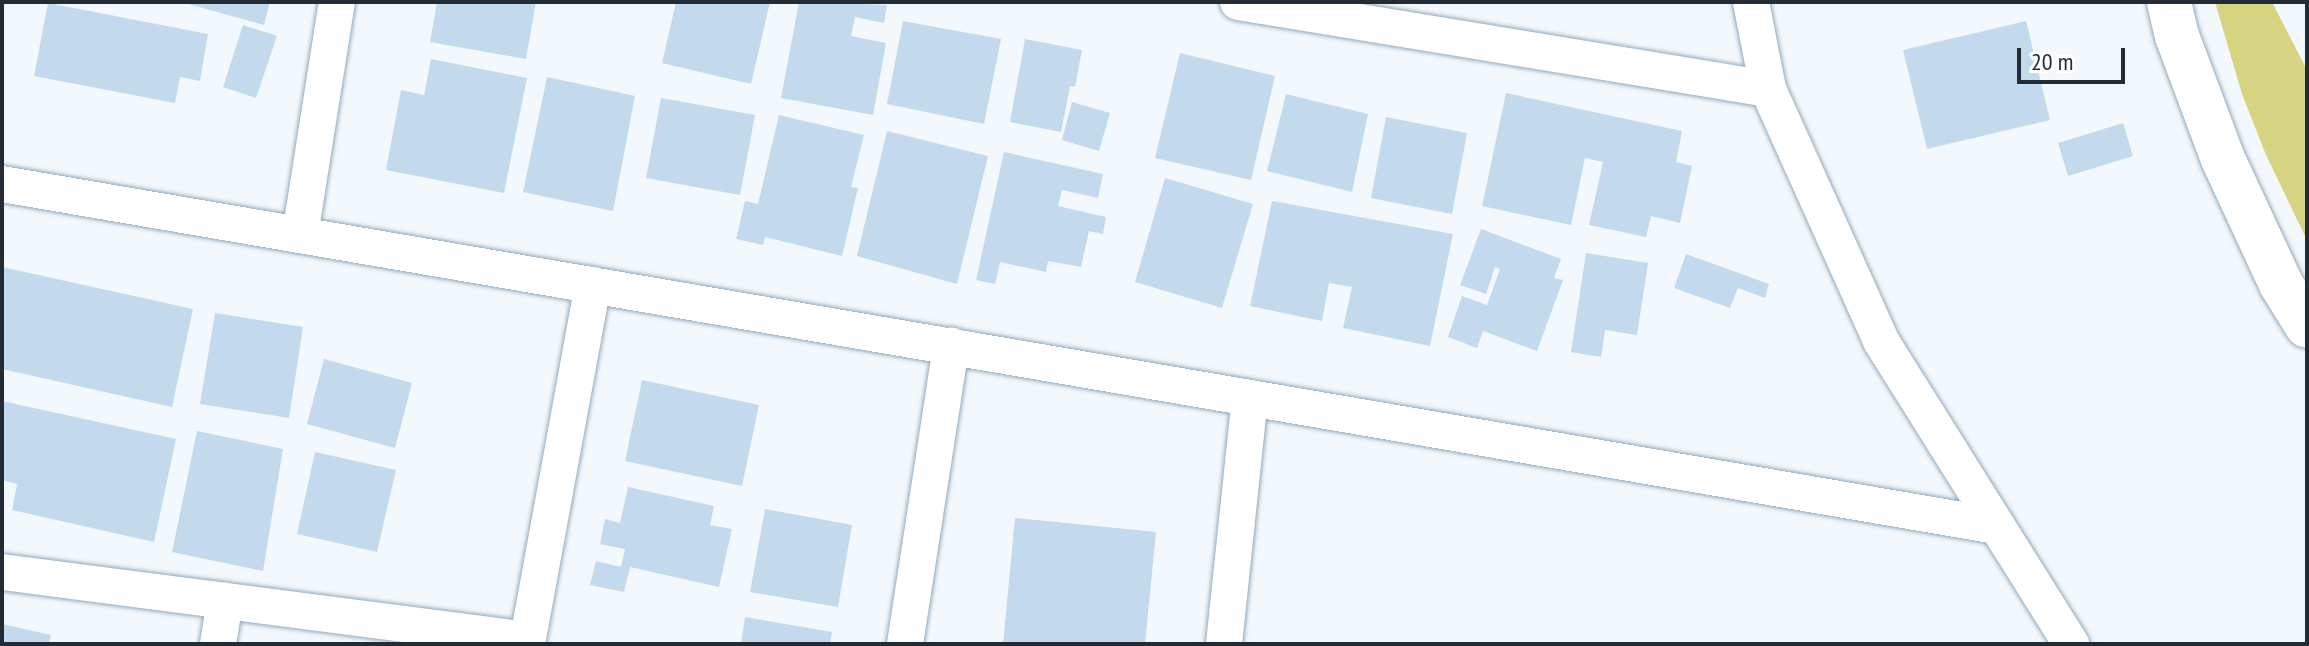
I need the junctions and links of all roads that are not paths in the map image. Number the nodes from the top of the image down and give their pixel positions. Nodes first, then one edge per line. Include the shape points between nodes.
1 (337, 2) edge
2 (1238, 2) edge
3 (1751, 2) edge
4 (2169, 2) edge
5 (1354, 11) edge
6 (1768, 89) junction
7 (2, 184) edge
8 (300, 235) junction
9 (593, 285) junction
10 (2307, 326) edge
11 (951, 346) junction
12 (1250, 398) junction
13 (1997, 526) junction
14 (2, 572) edge
15 (225, 601) junction
16 (528, 642) edge
17 (218, 644) edge
18 (905, 644) edge
19 (1224, 644) edge
20 (2071, 644) edge

1 - 8 street
2 - 5 street
3 - 6 street
4 - 10 main road via 2223,159 2281,284
5 - 6 street
6 - 13 street via 1881,341
7 - 8 street
8 - 9 street
9 - 11 street
9 - 16 street
11 - 12 street
11 - 18 street
12 - 13 street
12 - 19 street
13 - 20 street
14 - 15 street
15 - 16 street
15 - 17 street

